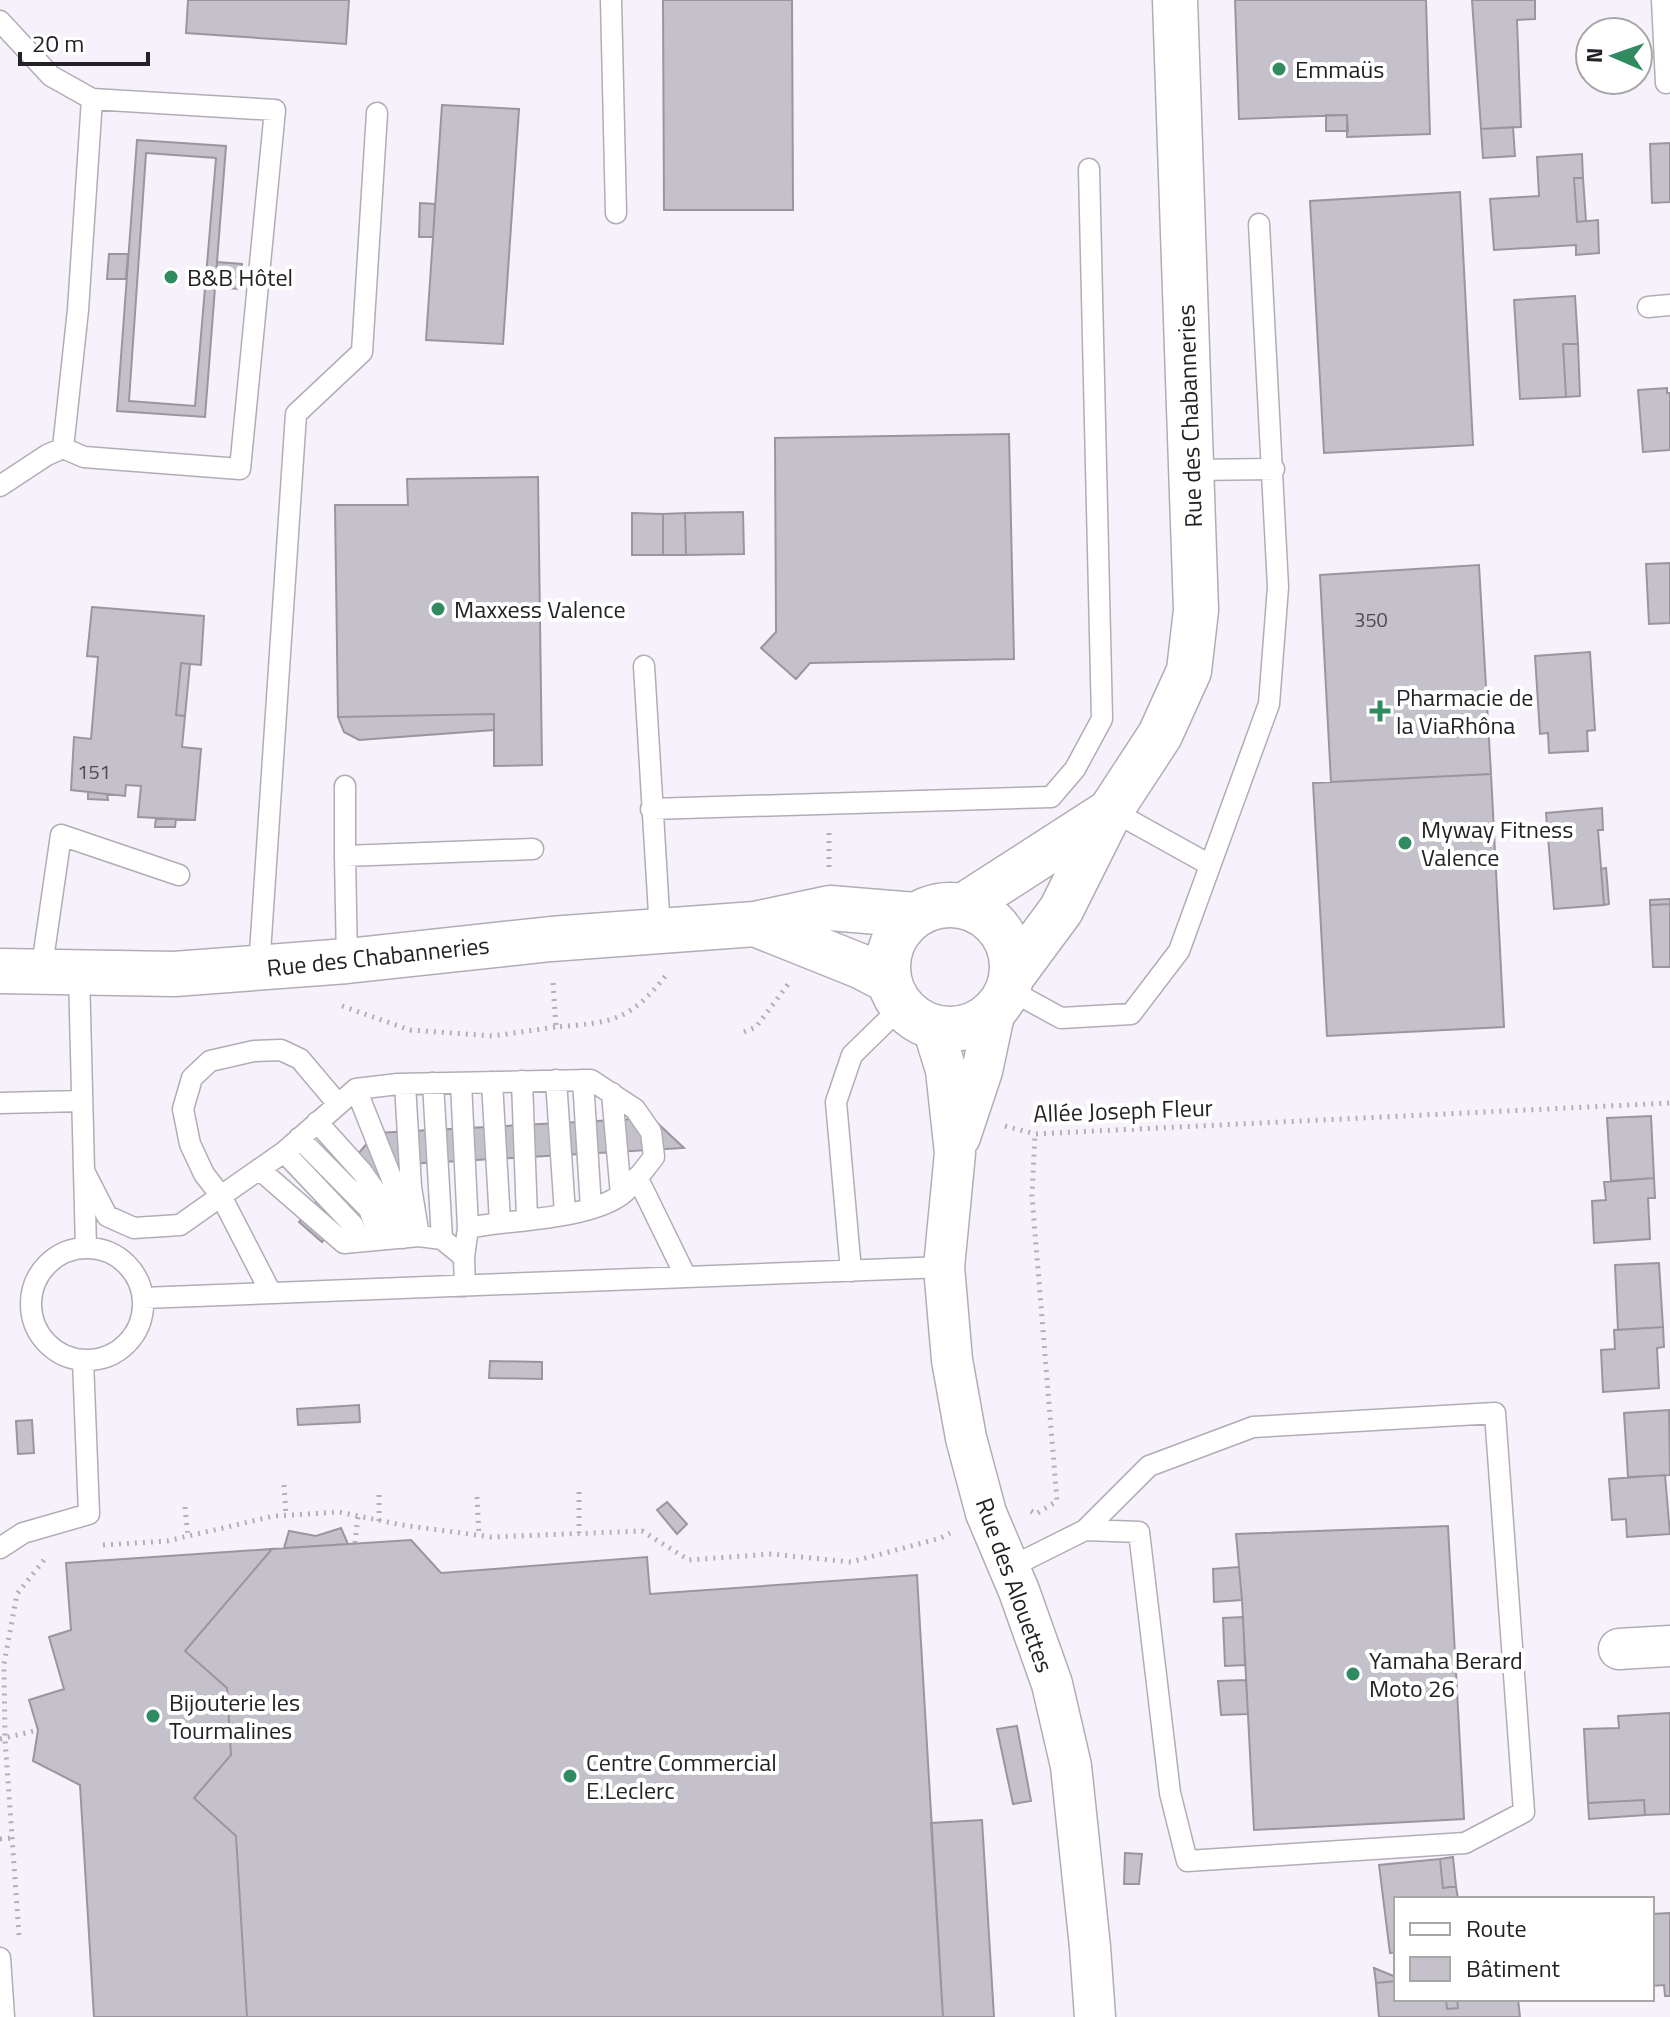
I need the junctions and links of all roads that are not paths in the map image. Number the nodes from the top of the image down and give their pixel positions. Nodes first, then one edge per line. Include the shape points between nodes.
1 (611, 0) edge
2 (1175, 0) edge
3 (1662, 0) edge
4 (0, 21) edge
5 (1666, 83) dead end
6 (92, 99) junction
7 (377, 113) dead end
8 (1089, 169) dead end
9 (616, 213) dead end
10 (1259, 224) dead end
11 (1670, 305) edge
12 (1648, 307) dead end
13 (63, 448) junction
14 (1274, 469) junction
15 (1191, 470) junction
16 (0, 486) edge
17 (644, 666) dead end
18 (345, 786) dead end
19 (651, 809) junction
20 (1111, 810) junction
21 (533, 849) dead end
22 (345, 856) junction
23 (1210, 865) junction
24 (179, 875) dead end
25 (963, 906) junction
26 (915, 915) junction
27 (755, 924) junction
28 (668, 947) junction
29 (347, 961) junction
30 (259, 968) junction
31 (40, 973) edge
32 (1005, 991) junction
33 (908, 1005) junction
34 (556, 1080) junction
35 (583, 1080) junction
36 (522, 1081) junction
37 (492, 1082) junction
38 (433, 1083) junction
39 (461, 1083) junction
40 (405, 1084) junction
41 (356, 1089) junction
42 (612, 1093) junction
43 (81, 1101) junction
44 (0, 1103) edge
45 (338, 1104) junction
46 (317, 1122) junction
47 (292, 1145) junction
48 (955, 1153) junction
49 (259, 1169) junction
50 (84, 1171) junction
51 (637, 1177) junction
52 (621, 1195) junction
53 (221, 1196) junction
54 (591, 1208) junction
55 (565, 1214) junction
56 (527, 1218) junction
57 (500, 1222) junction
58 (134, 1228) junction
59 (468, 1228) junction
60 (390, 1239) junction
61 (442, 1239) junction
62 (95, 1249) junction
63 (464, 1257) junction
64 (944, 1267) junction
65 (851, 1271) junction
66 (686, 1277) junction
67 (465, 1286) junction
68 (271, 1293) junction
69 (143, 1298) junction
70 (83, 1360) junction
71 (1085, 1530) junction
72 (0, 1548) edge
73 (1009, 1568) junction
74 (1670, 1646) edge
75 (1619, 1649) dead end
76 (0, 1958) edge
77 (4, 2017) edge
78 (1095, 2017) edge

1 - 9 lane
2 - 15 street, Rue des Chabanneries
3 - 5 lane
4 - 6 lane via 51,76
6 - 13 lane
6 - 13 lane via 275,110 240,469 84,457
7 - 30 lane via 362,352 296,414
8 - 19 lane via 1102,719 1075,769 1051,797
10 - 14 lane
11 - 12 lane
13 - 16 lane
14 - 15 lane
14 - 23 lane via 1278,587 1269,704
15 - 20 street, Rue des Chabanneries via 1196,610 1189,671 1160,735
17 - 19 lane
18 - 22 lane
19 - 28 lane
20 - 23 lane
20 - 25 street, Rue des Chabanneries
20 - 32 street, Rue des Chabanneries via 1061,910
21 - 22 lane
22 - 29 lane
23 - 32 lane via 1179,951 1131,1014 1061,1018
24 - 31 lane via 61,835
25 - 26 street via 947,904
25 - 32 street via 985,915 1001,931 1010,952
26 - 27 street, Rue des Chabanneries via 830,908
26 - 33 street via 897,933 888,956
27 - 28 street, Rue des Chabanneries
27 - 33 street, Rue des Chabanneries via 860,966
28 - 29 street, Rue des Chabanneries via 551,939
29 - 30 street, Rue des Chabanneries
30 - 31 street, Rue des Chabanneries via 174,974
31 - 43 lane
32 - 33 street via 977,1024 955,1030
32 - 48 street
33 - 48 street via 946,1070
33 - 65 lane via 852,1055 836,1102
34 - 35 lane
34 - 36 lane
34 - 55 lane
35 - 42 lane
35 - 54 lane
36 - 37 lane
36 - 56 lane
37 - 39 lane
37 - 57 lane
38 - 39 lane
38 - 40 lane
38 - 61 lane
39 - 59 lane
40 - 41 lane
40 - 60 lane via 411,1187
41 - 45 lane
41 - 60 lane via 393,1182
42 - 51 lane via 635,1109 651,1132 654,1157
42 - 52 lane
43 - 44 lane
43 - 50 lane
45 - 46 lane
45 - 53 lane via 300,1059 281,1050 210,1061 192,1078 183,1109 190,1144
46 - 47 lane
46 - 60 lane via 383,1202
47 - 49 lane
47 - 60 lane via 369,1209
48 - 64 street, Rue des Alouettes
49 - 53 lane
49 - 60 lane via 344,1243
50 - 58 lane via 107,1216
50 - 62 lane
51 - 52 lane
51 - 66 lane
52 - 54 lane
53 - 58 lane via 180,1225
53 - 68 lane
54 - 55 lane
55 - 56 lane
56 - 57 lane
57 - 59 lane
58 - 62 lane
59 - 63 lane
60 - 61 lane
61 - 63 lane
62 - 69 lane via 118,1256 131,1267
62 - 70 lane via 69,1251 53,1259 34,1288 31,1305 41,1337 67,1357
63 - 67 lane
64 - 65 lane
64 - 73 street, Rue des Alouettes via 966,1438 986,1513
65 - 66 lane
66 - 67 lane
67 - 68 lane
68 - 69 lane
69 - 70 lane via 143,1314 128,1343 115,1353
70 - 72 lane via 89,1514 23,1533
71 - 71 lane via 1139,1532 1170,1793 1187,1861 1465,1843 1524,1812 1495,1413 1253,1427 1149,1466
71 - 73 lane
73 - 78 street, Rue des Alouettes via 1052,1684 1071,1766
74 - 75 street
76 - 77 lane

